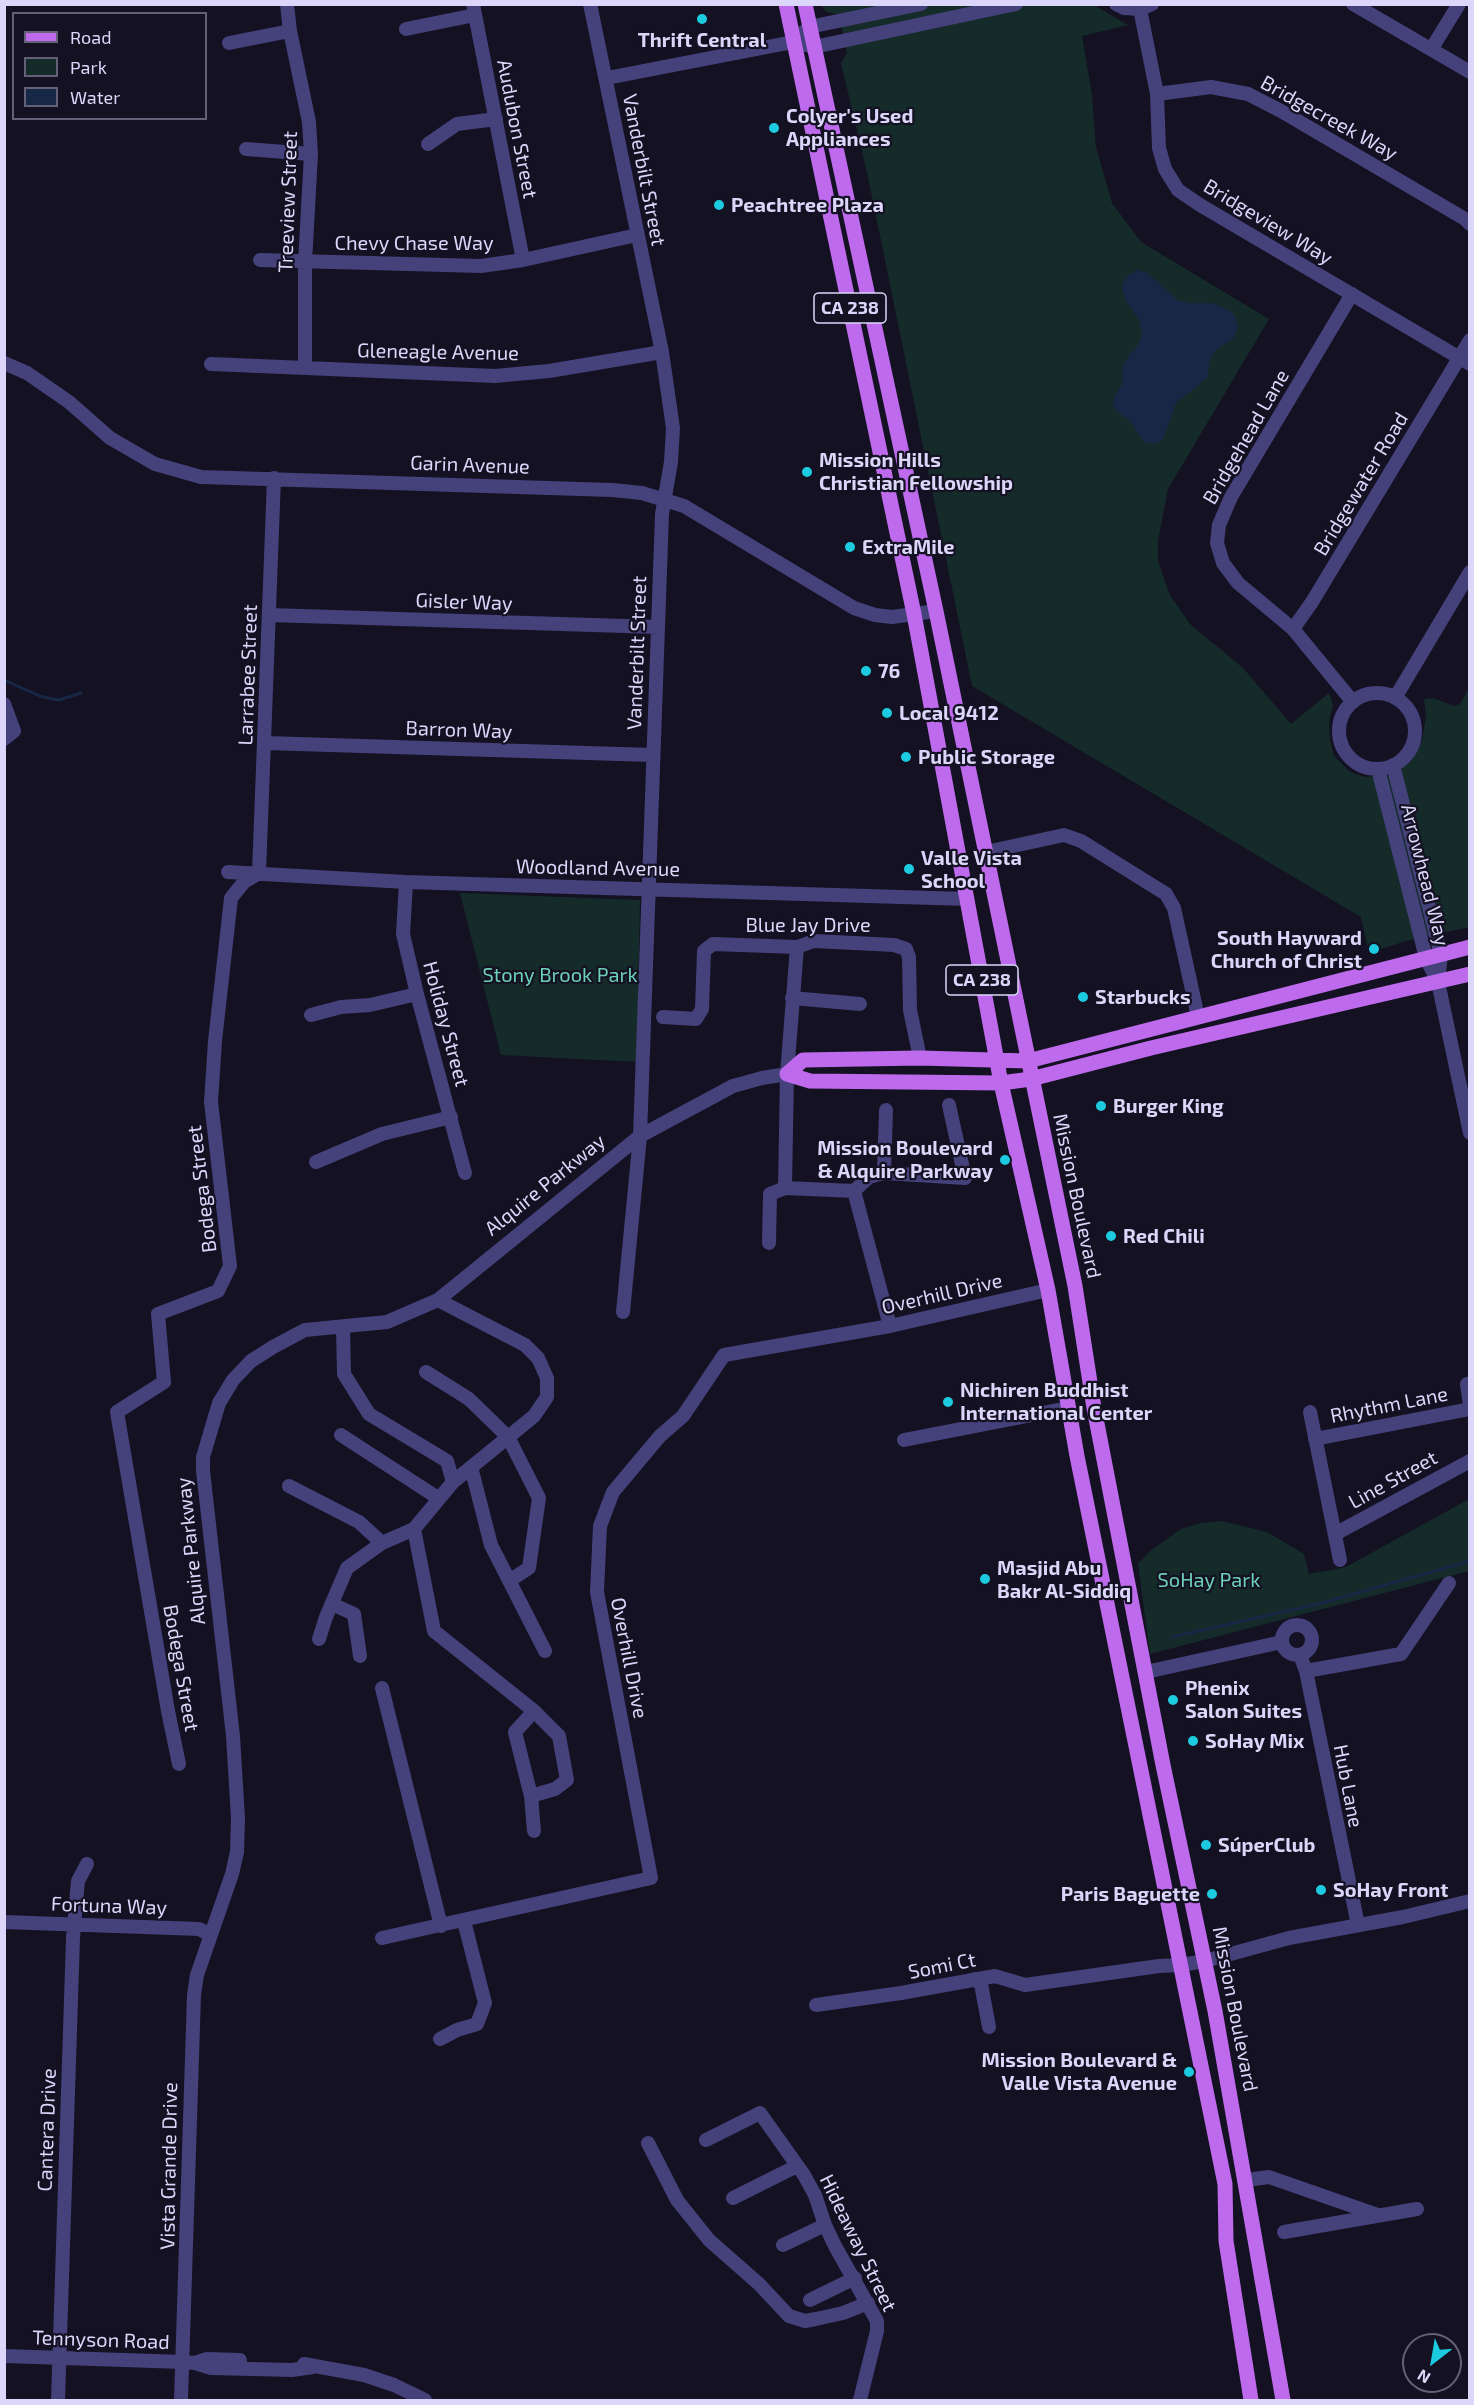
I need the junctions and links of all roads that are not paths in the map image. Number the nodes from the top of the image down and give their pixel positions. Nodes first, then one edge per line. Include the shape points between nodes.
1 (287, 4) edge
2 (591, 4) edge
3 (786, 4) edge
4 (805, 4) edge
5 (921, 4) edge
6 (1016, 4) edge
7 (1116, 4) edge
8 (1353, 4) edge
9 (1458, 4) edge
10 (1146, 7) edge
11 (474, 10) edge
12 (809, 27) junction
13 (406, 29) dead end
14 (290, 32) junction
15 (793, 42) junction
16 (229, 43) dead end
17 (814, 47) junction
18 (1432, 48) junction
19 (1470, 72) edge
20 (607, 78) junction
21 (1157, 94) junction
22 (496, 119) junction
23 (428, 144) dead end
24 (246, 149) dead end
25 (311, 154) junction
26 (1470, 224) edge
27 (637, 235) junction
28 (260, 260) dead end
29 (523, 260) junction
30 (305, 263) junction
31 (1352, 294) junction
32 (1470, 340) edge
33 (662, 352) junction
34 (1465, 361) edge
35 (4, 363) edge
36 (211, 364) dead end
37 (305, 367) junction
38 (274, 478) junction
39 (665, 500) junction
40 (1470, 573) edge
41 (936, 611) junction
42 (914, 614) junction
43 (270, 615) junction
44 (657, 627) junction
45 (1293, 629) junction
46 (1395, 698) junction
47 (1353, 702) junction
48 (4, 704) edge
49 (4, 739) edge
50 (265, 743) junction
51 (652, 755) junction
52 (1393, 765) junction
53 (1378, 769) junction
54 (986, 852) junction
55 (228, 872) dead end
56 (259, 873) junction
57 (406, 882) junction
58 (649, 888) junction
59 (967, 899) junction
60 (797, 947) junction
61 (1470, 947) edge
62 (1434, 957) junction
63 (1470, 974) edge
64 (1438, 982) junction
65 (417, 994) junction
66 (792, 998) junction
67 (860, 1004) dead end
68 (311, 1015) dead end
69 (663, 1017) dead end
70 (1198, 1017) junction
71 (920, 1058) junction
72 (1028, 1061) junction
73 (997, 1062) junction
74 (787, 1074) junction
75 (1031, 1079) junction
76 (1001, 1083) junction
77 (949, 1106) dead end
78 (886, 1110) dead end
79 (451, 1117) junction
80 (1470, 1133) edge
81 (640, 1136) junction
82 (316, 1162) dead end
83 (465, 1173) dead end
84 (884, 1173) junction
85 (785, 1188) junction
86 (854, 1191) junction
87 (770, 1243) dead end
88 (1048, 1290) junction
89 (438, 1300) junction
90 (623, 1312) dead end
91 (890, 1326) junction
92 (344, 1327) junction
93 (426, 1372) dead end
94 (1467, 1384) dead end
95 (1470, 1407) edge
96 (1068, 1408) junction
97 (1310, 1412) dead end
98 (340, 1435) dead end
99 (508, 1437) junction
100 (1315, 1439) junction
101 (904, 1440) dead end
102 (1470, 1461) edge
103 (471, 1467) junction
104 (453, 1482) junction
105 (289, 1486) dead end
106 (438, 1498) junction
107 (414, 1530) junction
108 (1335, 1534) junction
109 (382, 1543) junction
110 (1340, 1560) dead end
111 (509, 1581) junction
112 (1449, 1583) dead end
113 (332, 1604) junction
114 (319, 1639) dead end
115 (1282, 1642) junction
116 (545, 1652) dead end
117 (1300, 1655) junction
118 (360, 1656) dead end
119 (1306, 1671) junction
120 (1146, 1672) junction
121 (382, 1688) dead end
122 (534, 1711) junction
123 (179, 1764) dead end
124 (531, 1796) junction
125 (534, 1831) dead end
126 (87, 1864) dead end
127 (1470, 1901) edge
128 (464, 1921) junction
129 (4, 1922) edge
130 (74, 1924) junction
131 (1358, 1925) junction
132 (441, 1926) junction
133 (211, 1935) junction
134 (382, 1938) dead end
135 (1205, 1960) junction
136 (1180, 1965) junction
137 (975, 1978) junction
138 (816, 2005) dead end
139 (989, 2027) dead end
140 (440, 2039) dead end
141 (706, 2140) dead end
142 (648, 2143) dead end
143 (797, 2166) junction
144 (1246, 2181) junction
145 (733, 2198) dead end
146 (1417, 2209) dead end
147 (1378, 2215) junction
148 (825, 2225) junction
149 (1284, 2232) dead end
150 (783, 2245) dead end
151 (855, 2278) junction
152 (810, 2300) dead end
153 (868, 2303) junction
154 (4, 2356) edge
155 (59, 2358) junction
156 (189, 2362) junction
157 (58, 2400) edge
158 (181, 2400) edge
159 (425, 2400) edge
160 (860, 2400) edge
161 (1251, 2400) edge
162 (1283, 2400) edge

1 - 14 street, Treeview Street
2 - 20 street, Vanderbilt Street
3 - 15 main road, CA 238
4 - 12 main road, Mission Boulevard / CA 238
5 - 12 street
6 - 17 street
7 - 10 street via 1124,8
8 - 18 street
9 - 18 street
10 - 21 street, Bridgeview Way
11 - 13 street
11 - 22 street, Audubon Street
12 - 15 street
12 - 17 main road, Mission Boulevard / CA 238
14 - 16 street
14 - 25 street, Treeview Street via 309,122
15 - 17 street
15 - 20 street
15 - 42 main road, CA 238
17 - 41 main road, Mission Boulevard / CA 238
18 - 19 street
20 - 27 street, Vanderbilt Street
21 - 26 street, Bridgecreek Way via 1210,87 1248,94
21 - 31 street, Bridgeview Way via 1160,148 1165,169 1178,190
22 - 23 street via 458,124
22 - 29 street, Audubon Street
24 - 25 street
25 - 30 street, Treeview Street
27 - 29 street, Chevy Chase Way
27 - 33 street, Vanderbilt Street
28 - 30 street, Chevy Chase Way
29 - 30 street, Chevy Chase Way via 481,266
30 - 37 street, Treeview Street
31 - 34 street, Bridgeview Way
31 - 45 street, Bridgehead Lane via 1231,497 1219,525 1217,543 1222,563 1238,583
32 - 34 street
33 - 37 street, Gleneagle Avenue via 495,376
33 - 39 street, Vanderbilt Street via 673,428
34 - 45 street, Bridgewater Road
35 - 38 street, Garin Avenue via 27,373 69,402 110,438 154,464 201,477
36 - 37 street, Gleneagle Avenue
38 - 39 street, Garin Avenue via 612,490
38 - 43 street, Larrabee Street
39 - 42 street, Garin Avenue via 684,506 854,608 875,615
39 - 44 street, Vanderbilt Street
40 - 46 street
41 - 42 street, Garin Avenue
41 - 54 main road, Mission Boulevard / CA 238
42 - 59 main road, CA 238
43 - 44 street, Gisler Way
43 - 50 street, Larrabee Street
44 - 51 street, Vanderbilt Street
45 - 47 street, Bridgehead Lane
46 - 47 street via 1374,693
46 - 52 street via 1408,710 1415,731 1408,753
47 - 53 street via 1340,721 1342,747 1357,764
48 - 49 street via 14,731
50 - 51 street, Barron Way
50 - 56 street, Larrabee Street
51 - 58 street, Vanderbilt Street
52 - 53 street
52 - 62 street, Arrowhead Way
53 - 62 street, Arrowhead Way
54 - 70 street via 1064,836 1081,841 1166,894 1174,908
54 - 72 main road, Mission Boulevard / CA 238
55 - 56 street, Woodland Avenue
56 - 57 street, Woodland Avenue
56 - 123 street, Bodega Street via 244,882 231,898 214,1041 211,1102 230,1266 218,1290 158,1314 164,1382 117,1412
57 - 58 street, Woodland Avenue
57 - 65 street, Holiday Street via 403,934
58 - 59 street, Woodland Avenue
58 - 81 street, Vanderbilt Street
59 - 73 main road, CA 238
60 - 66 street
60 - 69 street, Blue Jay Drive via 713,944 704,951 702,1009 696,1019
60 - 71 street, Blue Jay Drive via 814,941 906,949 910,1010
61 - 62 main road, Alquire Parkway
62 - 64 street, Arrowhead Way
62 - 70 main road, Alquire Parkway
63 - 64 main road, Alquire Parkway
64 - 75 main road, Alquire Parkway
64 - 80 street, Arrowhead Way
65 - 68 street
65 - 79 street, Holiday Street
66 - 67 street
66 - 74 street
70 - 72 main road, Alquire Parkway
71 - 73 main road, Alquire Parkway
71 - 74 main road, Alquire Parkway via 803,1060
72 - 73 main road, Alquire Parkway
72 - 75 main road, Mission Boulevard / CA 238
73 - 76 main road, CA 238
74 - 76 main road, Alquire Parkway via 810,1081
74 - 81 street, Alquire Parkway via 733,1086
74 - 85 street
75 - 76 main road, Alquire Parkway
75 - 120 main road, Mission Boulevard via 1075,1286 1094,1408
76 - 88 main road
77 - 84 street via 965,1178
78 - 84 street
79 - 82 street via 382,1134
79 - 83 street, Holiday Street
81 - 89 street, Alquire Parkway
81 - 90 street, Vanderbilt Street
84 - 86 street via 869,1177
85 - 86 street
85 - 87 street via 770,1194
86 - 91 street
88 - 91 street, Overhill Drive
88 - 96 main road
89 - 92 street, Alquire Parkway via 387,1322
89 - 99 street via 525,1345 538,1358 548,1378 547,1397 534,1416
91 - 128 street, Overhill Drive via 724,1355 683,1416 660,1436 614,1492 600,1526 597,1592 651,1878
92 - 104 street via 344,1374 369,1414 447,1461
92 - 133 street, Alquire Parkway via 305,1330 251,1361 219,1403 203,1457 238,1818 232,1874
93 - 99 street via 469,1399
94 - 95 street
95 - 100 street, Rhythm Lane
96 - 101 street
96 - 136 main road
97 - 100 street
98 - 106 street
99 - 103 street
99 - 111 street via 539,1498 529,1568
100 - 108 street
102 - 108 street, Line Street
103 - 104 street
103 - 111 street via 491,1545
104 - 106 street
105 - 109 street via 359,1522
106 - 107 street
107 - 109 street
107 - 122 street via 434,1631
108 - 110 street
109 - 113 street via 347,1568
111 - 116 street
112 - 119 street via 1401,1654
113 - 114 street
113 - 118 street via 354,1614
115 - 117 street via 1290,1653
115 - 117 street via 1289,1627 1305,1627 1312,1643
115 - 120 street
117 - 119 street, Hub Lane
119 - 131 street, Hub Lane
120 - 135 main road, Mission Boulevard
121 - 132 street
122 - 124 street via 515,1732
122 - 124 street via 560,1736 567,1780 555,1789
124 - 125 street
126 - 130 street, Cantera Drive via 78,1881
127 - 131 street, Somi Ct
128 - 132 street, Overhill Drive
128 - 140 street via 485,2003 477,2024
129 - 130 street, Fortuna Way
130 - 133 street, Fortuna Way via 199,1929
130 - 155 street, Cantera Drive
131 - 135 street, Somi Ct
132 - 134 street, Overhill Drive
133 - 156 street, Vista Grande Drive via 194,1995
135 - 136 street, Somi Ct
135 - 144 main road, Mission Boulevard
136 - 137 street, Somi Ct via 1025,1985 996,1976
136 - 161 main road via 1225,2184 1226,2241
137 - 138 street, Somi Ct
137 - 139 street via 981,1984
141 - 143 street, Hideaway Street via 760,2113
142 - 153 street via 677,2200 709,2240 789,2316 805,2321
143 - 145 street
143 - 148 street, Hideaway Street via 815,2195
144 - 147 street via 1269,2177
144 - 162 main road, Mission Boulevard
146 - 147 street
147 - 149 street
148 - 150 street
148 - 151 street, Hideaway Street
151 - 152 street
151 - 153 street, Hideaway Street
153 - 160 street, Hideaway Street via 877,2321 877,2331
154 - 155 street, Tennyson Road
155 - 156 street, Tennyson Road
155 - 157 street, Cantera Drive
156 - 158 street, Vista Grande Drive
156 - 159 street, Tennyson Road via 211,2368 339,2369 394,2385

